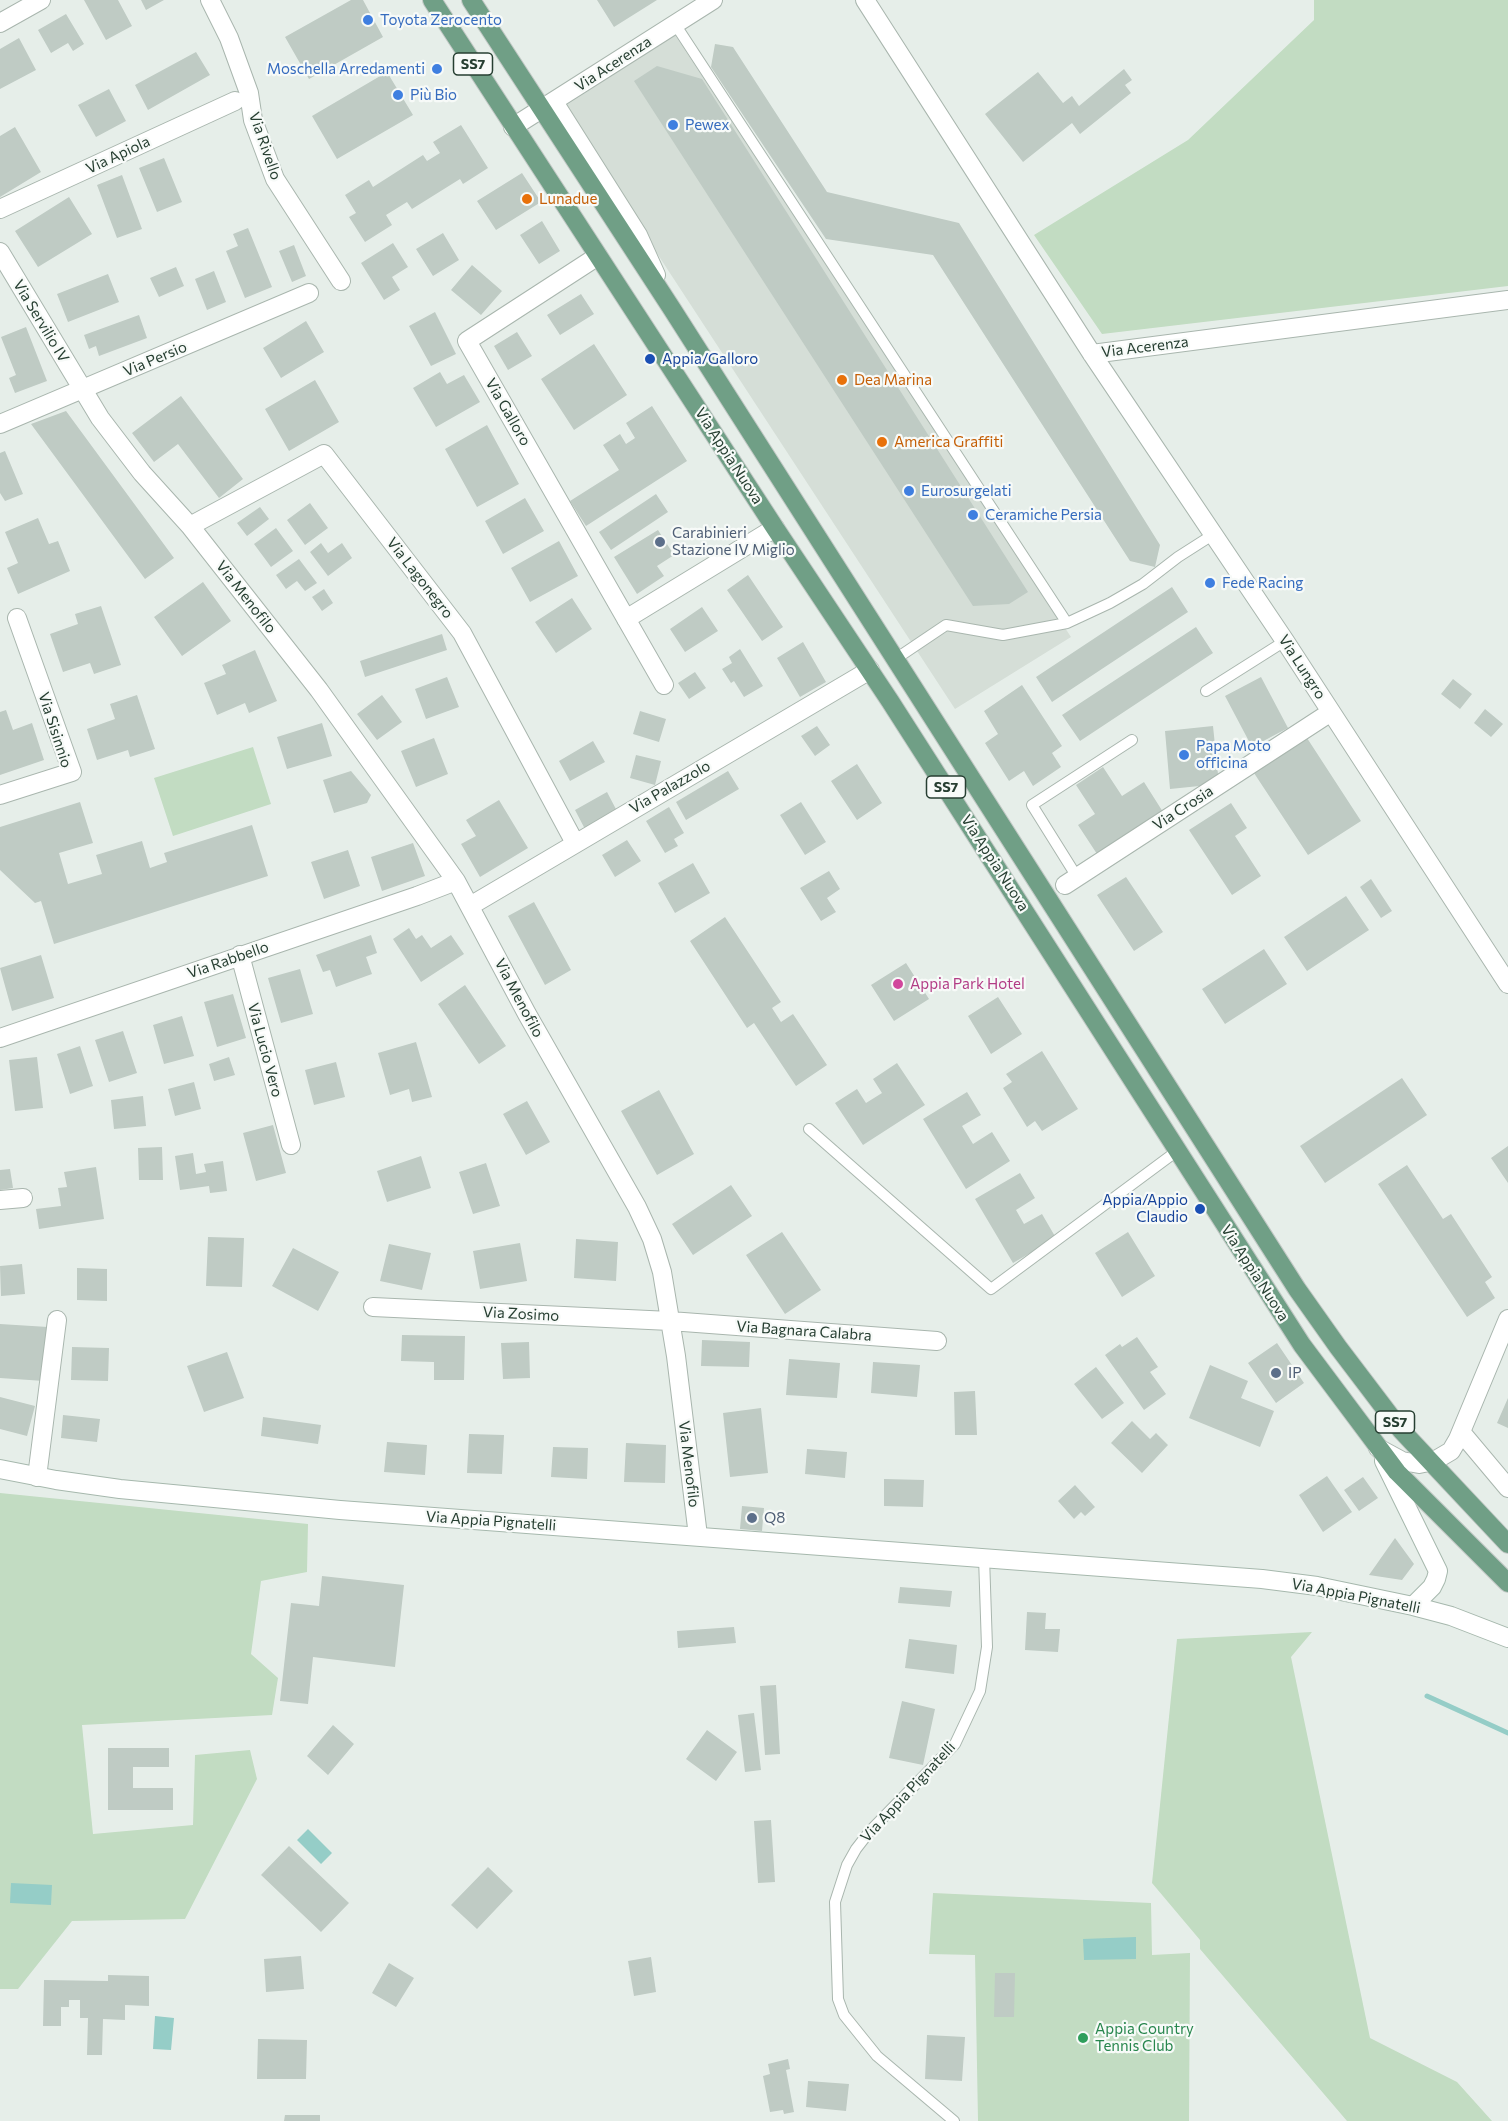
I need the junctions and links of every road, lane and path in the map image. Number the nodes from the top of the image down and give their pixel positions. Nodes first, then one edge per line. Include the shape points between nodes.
1 (39, 0) edge
2 (210, 0) edge
3 (432, 0) edge
4 (471, 0) edge
5 (713, 0) edge
6 (865, 0) edge
7 (0, 23) edge
8 (675, 24) junction
9 (235, 101) dead end
10 (548, 106) junction
11 (513, 127) junction
12 (0, 209) edge
13 (0, 252) edge
14 (598, 256) junction
15 (341, 281) dead end
16 (309, 293) dead end
17 (1508, 300) edge
18 (1092, 354) junction
19 (82, 390) junction
20 (0, 424) edge
21 (190, 526) junction
22 (775, 528) junction
23 (1214, 534) junction
24 (16, 618) dead end
25 (626, 619) junction
26 (1067, 623) junction
27 (1285, 640) junction
28 (894, 660) junction
29 (870, 670) junction
30 (664, 685) dead end
31 (1206, 690) dead end
32 (1331, 712) junction
33 (1132, 740) dead end
34 (0, 795) edge
35 (575, 843) junction
36 (456, 881) junction
37 (1071, 881) joint
38 (470, 906) junction
39 (240, 955) junction
40 (1508, 984) edge
41 (0, 1038) edge
42 (809, 1129) dead end
43 (291, 1145) dead end
44 (1177, 1151) junction
45 (23, 1198) dead end
46 (0, 1200) edge
47 (373, 1307) dead end
48 (1508, 1319) edge
49 (57, 1320) dead end
50 (670, 1322) junction
51 (937, 1341) dead end
52 (1461, 1432) junction
53 (1378, 1448) junction
54 (1431, 1462) junction
55 (0, 1469) edge
56 (37, 1477) junction
57 (1508, 1488) edge
58 (698, 1536) junction
59 (1508, 1544) edge
60 (984, 1557) junction
61 (1508, 1582) edge
62 (1413, 1606) junction
63 (1508, 1638) edge
64 (954, 2121) edge

1 - 7 street
2 - 15 street, Via Rivello via 249,93 253,120 275,179
3 - 11 main road, Via Appia Nuova / SS7
4 - 10 main road, Via Appia Nuova / SS7
5 - 8 street, Via Acerenza
6 - 18 street, Via Acerenza
8 - 10 street, Via Acerenza
8 - 26 lane
9 - 12 street, Via Apiola
10 - 11 street, Via Acerenza
10 - 28 main road, Via Appia Nuova / SS7
11 - 14 main road, Via Appia Nuova / SS7
13 - 19 street, Via Servilio IV
14 - 22 main road, Via Appia Nuova / SS7
14 - 25 street, Via Galloro via 467,341
16 - 19 street, Via Persio
17 - 18 street, Via Acerenza
18 - 23 street, Via Lungro
19 - 20 street, Via Persio
19 - 21 street, Via Servilio IV via 142,473
21 - 35 street, Via Lagonegro via 324,454 462,633
21 - 36 street, Via Menofilo via 319,690
22 - 25 street
22 - 29 main road, Via Appia Nuova / SS7
23 - 26 lane via 1143,584
23 - 27 street, Via Lungro
24 - 34 street, Via Sisinnio via 72,772
25 - 30 street, Via Galloro
26 - 28 lane via 1003,635 946,625
27 - 31 lane
27 - 32 street, Via Lungro
28 - 54 main road, Via Appia Nuova / SS7 via 1297,1289 1383,1407
29 - 35 street, Via Palazzolo
29 - 44 main road, Via Appia Nuova / SS7
32 - 37 street, Via Crosia
32 - 40 street, Via Lungro
33 - 37 lane via 1032,805
35 - 38 street, Via Palazzolo
36 - 38 street, Via Menofilo
36 - 39 street, Via Rabbello
38 - 50 street, Via Menofilo via 637,1207 662,1272
39 - 41 street, Via Rabbello
39 - 43 street, Via Lucio Vero
42 - 44 lane via 991,1289
44 - 53 main road, Via Appia Nuova / SS7 via 1295,1335
45 - 46 street
47 - 50 street, Via Zosimo
48 - 52 street
49 - 56 street
50 - 51 street, Via Bagnara Calabra
50 - 58 street, Via Menofilo
52 - 54 street via 1451,1451
52 - 57 street
53 - 54 street via 1402,1461
53 - 61 main road, Via Appia Nuova / SS7 via 1397,1472
53 - 62 street via 1437,1565 1434,1583
54 - 59 main road, Via Appia Nuova / SS7
55 - 56 street, Via Appia Pignatelli
56 - 58 street, Via Appia Pignatelli via 240,1501
58 - 60 street, Via Appia Pignatelli
60 - 62 street, Via Appia Pignatelli via 1298,1583
60 - 64 lane, Via Appia Pignatelli via 987,1647 980,1691 955,1744 856,1849 835,1902 838,1999 844,2015 877,2056
62 - 63 street, Via Appia Pignatelli

